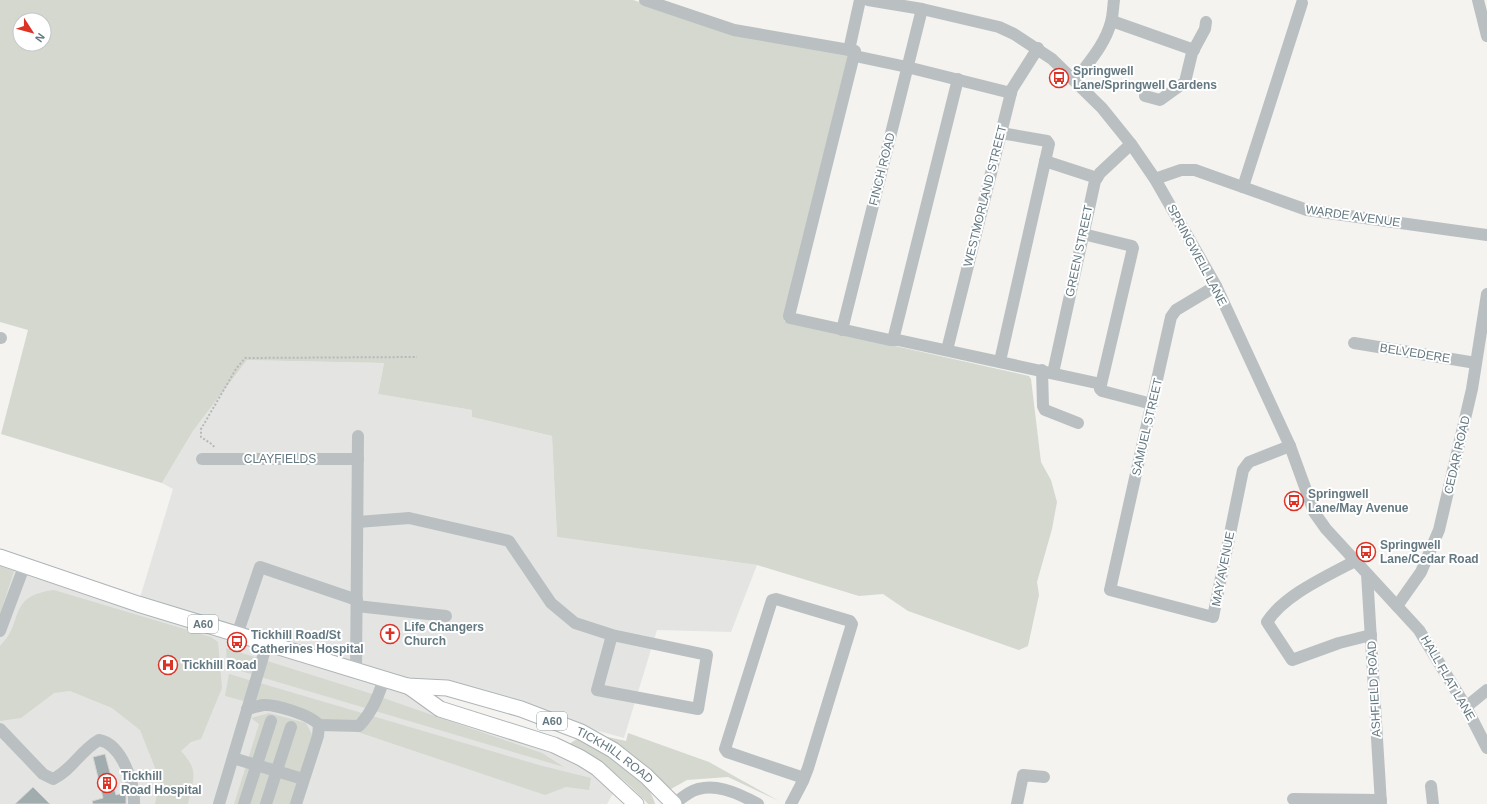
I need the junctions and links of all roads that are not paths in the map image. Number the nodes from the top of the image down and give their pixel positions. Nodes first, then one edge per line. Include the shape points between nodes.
1 (645, 0) edge
2 (860, 0) edge
3 (871, 0) edge
4 (1114, 0) edge
5 (1478, 0) edge
6 (1302, 3) dead end
7 (922, 9) junction
8 (1112, 21) junction
9 (1206, 22) dead end
10 (1487, 36) edge
11 (1038, 48) junction
12 (1194, 50) junction
13 (852, 53) junction
14 (907, 67) junction
15 (958, 80) junction
16 (1075, 81) junction
17 (1011, 93) junction
18 (1145, 96) dead end
19 (1001, 133) junction
20 (1131, 144) junction
21 (1045, 161) junction
22 (1097, 178) junction
23 (1155, 179) junction
24 (1243, 187) junction
25 (1083, 234) junction
26 (1487, 235) edge
27 (1216, 286) junction
28 (1487, 294) edge
29 (842, 330) junction
30 (893, 340) junction
31 (1354, 343) dead end
32 (947, 350) junction
33 (1000, 361) junction
34 (1476, 363) junction
35 (1048, 372) junction
36 (1101, 384) junction
37 (1152, 404) junction
38 (1078, 423) dead end
39 (358, 436) dead end
40 (1290, 446) junction
41 (202, 459) dead end
42 (358, 459) junction
43 (358, 522) junction
44 (0, 557) edge
45 (1355, 561) junction
46 (24, 564) junction
47 (1367, 574) junction
48 (1110, 590) joint
49 (357, 603) junction
50 (1397, 606) junction
51 (446, 616) dead end
52 (1419, 630) joint
53 (0, 631) edge
54 (238, 635) junction
55 (612, 635) junction
56 (1371, 635) junction
57 (267, 643) junction
58 (356, 670) junction
59 (384, 679) junction
60 (407, 686) junction
61 (1487, 690) edge
62 (1466, 707) junction
63 (247, 709) junction
64 (271, 721) dead end
65 (319, 725) junction
66 (291, 727) dead end
67 (0, 729) edge
68 (1487, 748) edge
69 (233, 758) junction
70 (256, 765) junction
71 (276, 771) junction
72 (1044, 777) dead end
73 (804, 778) junction
74 (304, 779) junction
75 (1431, 786) dead end
76 (1293, 799) dead end
77 (1381, 802) edge
78 (134, 804) edge
79 (219, 804) edge
80 (244, 804) edge
81 (266, 804) edge
82 (296, 804) edge
83 (636, 804) edge
84 (674, 804) edge
85 (758, 804) edge
86 (791, 804) edge
87 (1017, 804) edge
88 (1433, 804) edge

1 - 13 street via 738,31
2 - 13 street
3 - 7 street, SPRINGWELL LANE
4 - 8 street
5 - 10 street
6 - 24 street
7 - 11 street, SPRINGWELL LANE via 998,28
7 - 14 street, FINCH ROAD
8 - 12 street
8 - 16 street via 1100,47
9 - 12 street via 1205,30
11 - 16 street, SPRINGWELL LANE
11 - 17 street, WESTMORLAND STREET via 1020,74
12 - 18 street via 1185,82 1160,100
13 - 14 street
13 - 29 street via 789,316
14 - 15 street
14 - 29 street, FINCH ROAD
15 - 17 street
15 - 30 street
16 - 20 street, SPRINGWELL LANE via 1102,108
17 - 19 street, WESTMORLAND STREET
19 - 21 street via 1047,141 1049,144
19 - 32 street, WESTMORLAND STREET
20 - 22 street, GREEN STREET
20 - 23 street, SPRINGWELL LANE
21 - 22 street
21 - 33 street
22 - 25 street, GREEN STREET
23 - 24 street, WARDE AVENUE via 1181,170 1195,170
23 - 27 street, SPRINGWELL LANE
24 - 26 street, WARDE AVENUE via 1307,210
25 - 35 street, GREEN STREET
25 - 36 street via 1133,248
27 - 37 street, SAMUEL STREET via 1176,310 1171,318
27 - 40 street, SPRINGWELL LANE
28 - 34 street, CEDAR ROAD
29 - 30 street
30 - 32 street
31 - 34 street, BELVEDERE
32 - 33 street
33 - 35 street
34 - 50 street, CEDAR ROAD via 1439,530 1421,572
35 - 36 street
35 - 38 street, GREEN STREET via 1043,406 1045,410
36 - 37 street via 1102,391
37 - 48 street, SAMUEL STREET
39 - 42 street
40 - 45 street, SPRINGWELL LANE via 1314,512
40 - 48 street, MAY AVENUE via 1250,462 1243,470 1213,617
41 - 42 street, CLAYFIELDS
42 - 43 street
43 - 49 street
43 - 55 street via 409,518 509,541 552,603 575,623
44 - 46 main road, TICKHILL ROAD / A60
45 - 47 street, SPRINGWELL LANE
45 - 56 street via 1303,590 1277,610 1267,622 1292,660 1339,643
46 - 53 street
46 - 54 main road, TICKHILL ROAD / A60 via 138,604
47 - 50 street, SPRINGWELL LANE
47 - 56 street, ASHFIELD ROAD
49 - 51 street
49 - 54 street via 260,567
49 - 58 street
50 - 52 street, SPRINGWELL LANE
52 - 62 street, HALL FLAT LANE
54 - 57 main road, TICKHILL ROAD / A60
55 - 55 street via 707,655 698,709 597,690
56 - 77 street, ASHFIELD ROAD
57 - 58 main road, TICKHILL ROAD / A60
57 - 63 street
58 - 59 main road, TICKHILL ROAD / A60
59 - 60 main road, TICKHILL ROAD / A60
59 - 65 street via 374,706 359,726
60 - 83 main road, TICKHILL ROAD / A60 via 440,709 554,745 581,758 597,768
60 - 84 main road, TICKHILL ROAD / A60 via 447,688 521,710 582,732 624,758
61 - 62 street
62 - 68 street, HALL FLAT LANE
63 - 65 street via 263,705 275,706 306,716
63 - 69 street
64 - 70 street
65 - 74 street
66 - 71 street
67 - 78 street via 43,774 53,779 62,775 99,740 110,745 125,766 132,782
69 - 70 street
69 - 79 street
70 - 71 street
70 - 80 street
71 - 74 street
71 - 81 street
72 - 87 street via 1024,774
73 - 73 street via 852,624 850,621 776,599 772,600 725,749 727,752
73 - 86 street
74 - 82 street
75 - 88 street
76 - 77 street
84 - 85 street, TICKHILL ROAD via 689,792 704,787 730,791

